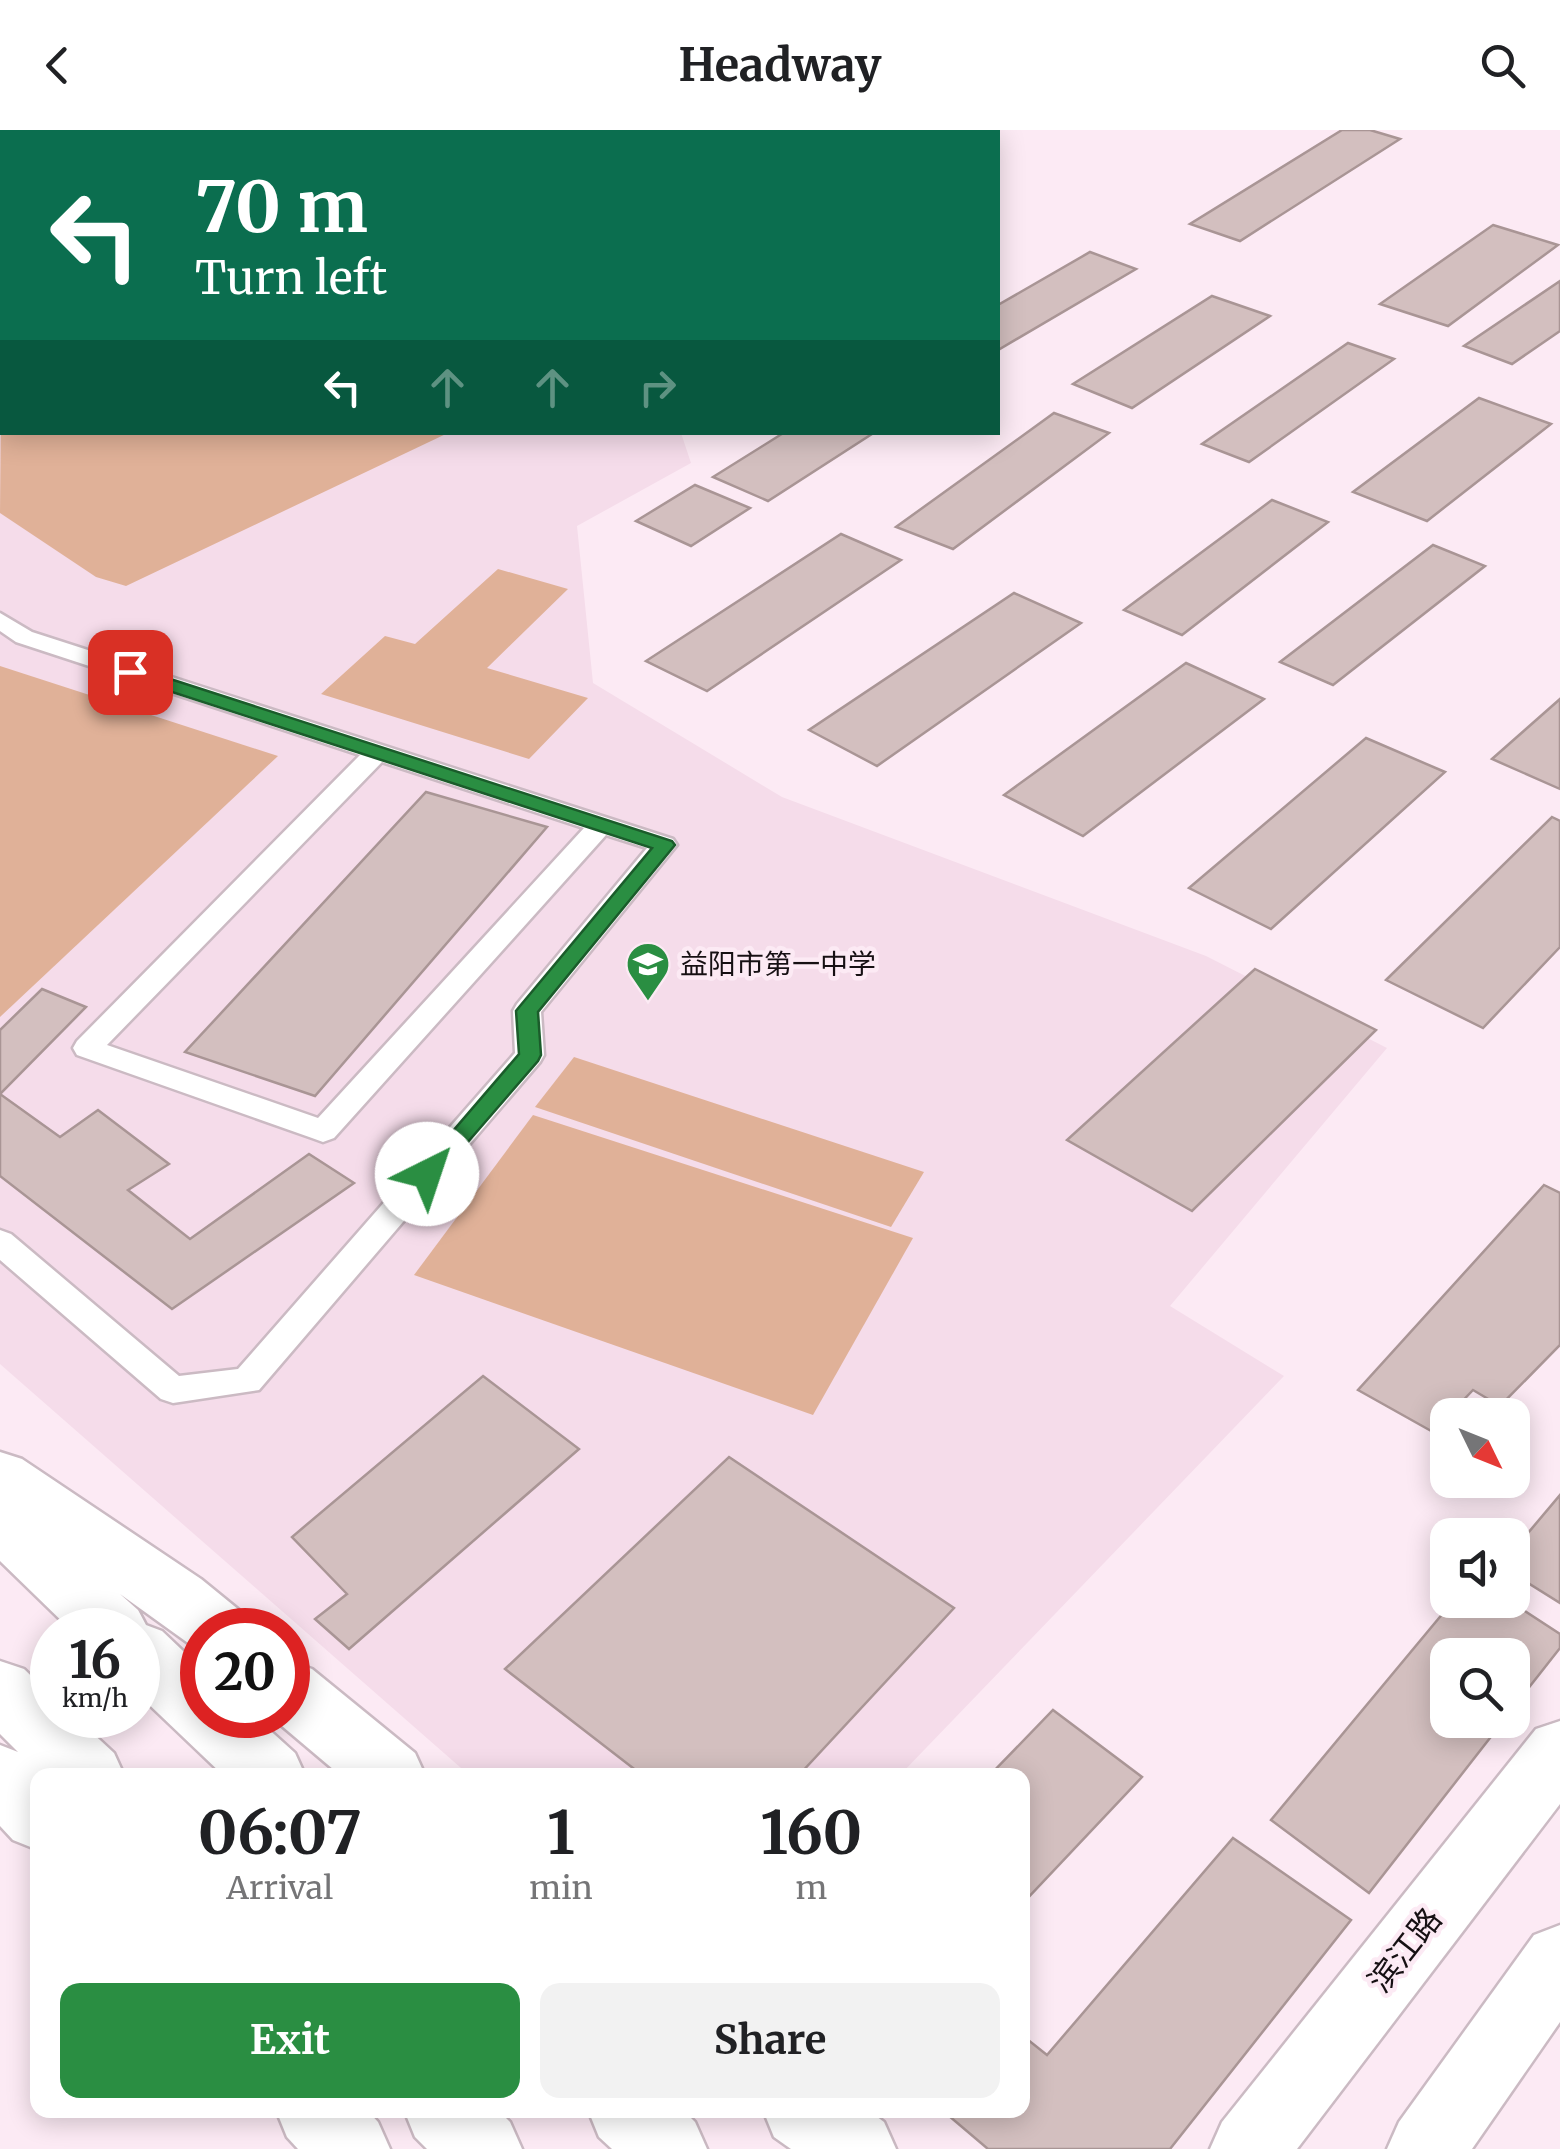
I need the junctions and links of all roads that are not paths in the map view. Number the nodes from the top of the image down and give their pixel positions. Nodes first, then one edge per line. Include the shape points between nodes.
1 (0, 620) edge
2 (378, 752) junction
3 (601, 825) junction
4 (0, 1242) edge
5 (0, 1477) edge
6 (0, 1522) edge
7 (92, 1608) edge
8 (190, 1608) edge
9 (160, 1672) edge
10 (0, 1690) edge
11 (180, 1690) edge
12 (310, 1708) edge
13 (231, 1738) edge
14 (1560, 1751) edge
15 (82, 1768) edge
16 (263, 1768) edge
17 (382, 1768) edge
18 (0, 1776) edge
19 (30, 1809) edge
20 (1560, 1960) edge
21 (322, 2118) edge
22 (450, 2118) edge
23 (635, 2118) edge
24 (773, 2118) edge
25 (812, 2118) edge
26 (351, 2149) edge
27 (483, 2149) edge
28 (668, 2149) edge
29 (792, 2149) edge
30 (857, 2149) edge
31 (1249, 2149) edge
32 (1426, 2149) edge

1 - 2 lane via 24,637
2 - 3 lane
2 - 3 lane via 87,1048 323,1131
3 - 4 lane via 664,845 527,1011 530,1055 248,1381 174,1390
5 - 8 main road
6 - 7 main road
9 - 11 main road
10 - 15 main road
12 - 17 main road
13 - 16 main road
14 - 31 main road, 滨江路
18 - 19 main road
20 - 32 main road
21 - 26 main road
22 - 27 main road
23 - 28 main road
24 - 29 main road
25 - 30 main road

